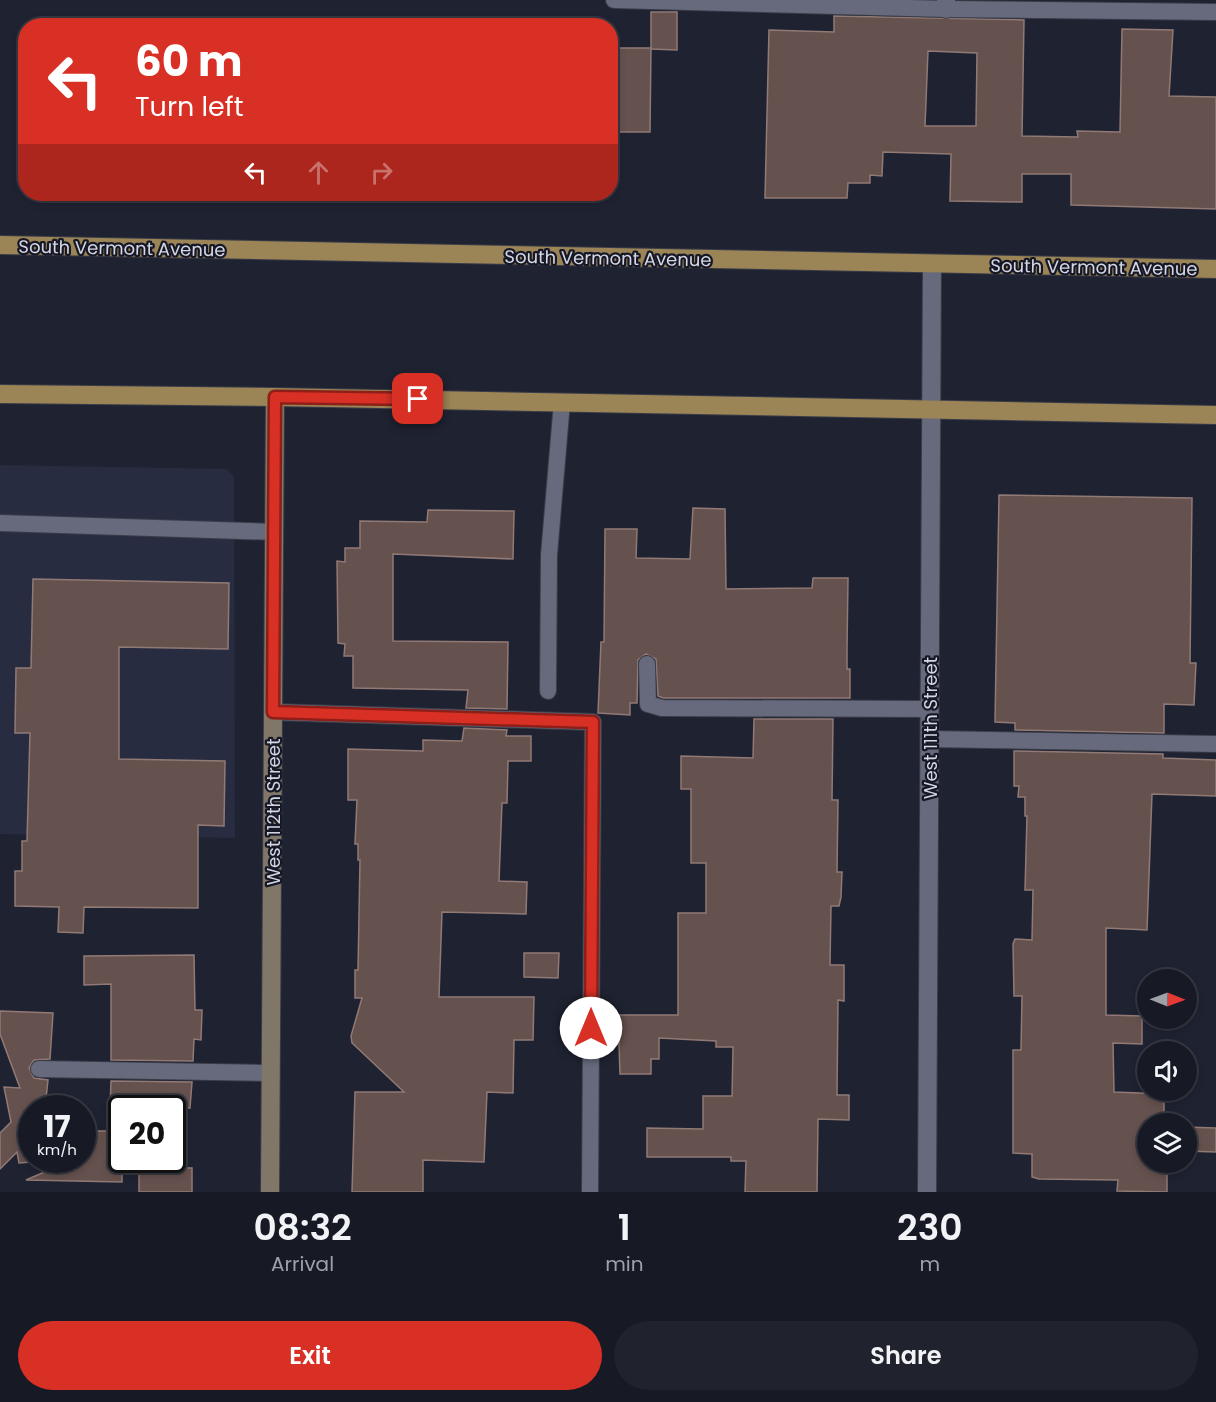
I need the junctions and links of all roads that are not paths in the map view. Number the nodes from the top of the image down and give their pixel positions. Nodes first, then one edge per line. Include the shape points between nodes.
1 (615, 0) edge
2 (946, 4) edge
3 (1216, 12) edge
4 (0, 245) edge
5 (932, 264) junction
6 (1216, 269) edge
7 (0, 394) edge
8 (275, 397) junction
9 (562, 402) junction
10 (932, 410) junction
11 (1216, 415) edge
12 (0, 523) edge
13 (274, 532) junction
14 (647, 664) dead end
15 (548, 691) dead end
16 (930, 709) junction
17 (273, 712) junction
18 (930, 739) junction
19 (1216, 744) edge
20 (39, 1069) dead end
21 (271, 1073) junction
22 (270, 1192) edge
23 (590, 1192) edge
24 (927, 1192) edge

1 - 2 lane
2 - 3 lane
4 - 5 main road, South Vermont Avenue
5 - 6 main road, South Vermont Avenue
5 - 10 street, West 111th Street
7 - 8 main road
8 - 9 main road
8 - 13 street, West 112th Street
9 - 10 main road
9 - 15 lane via 549,555
10 - 11 main road
10 - 16 street, West 111th Street
12 - 13 lane
13 - 17 street, West 112th Street
14 - 16 lane via 648,704 662,708
16 - 18 street, West 111th Street
17 - 21 street, West 112th Street
17 - 23 lane via 593,722
18 - 19 lane
18 - 24 street, West 111th Street
20 - 21 lane
21 - 22 street, West 112th Street

